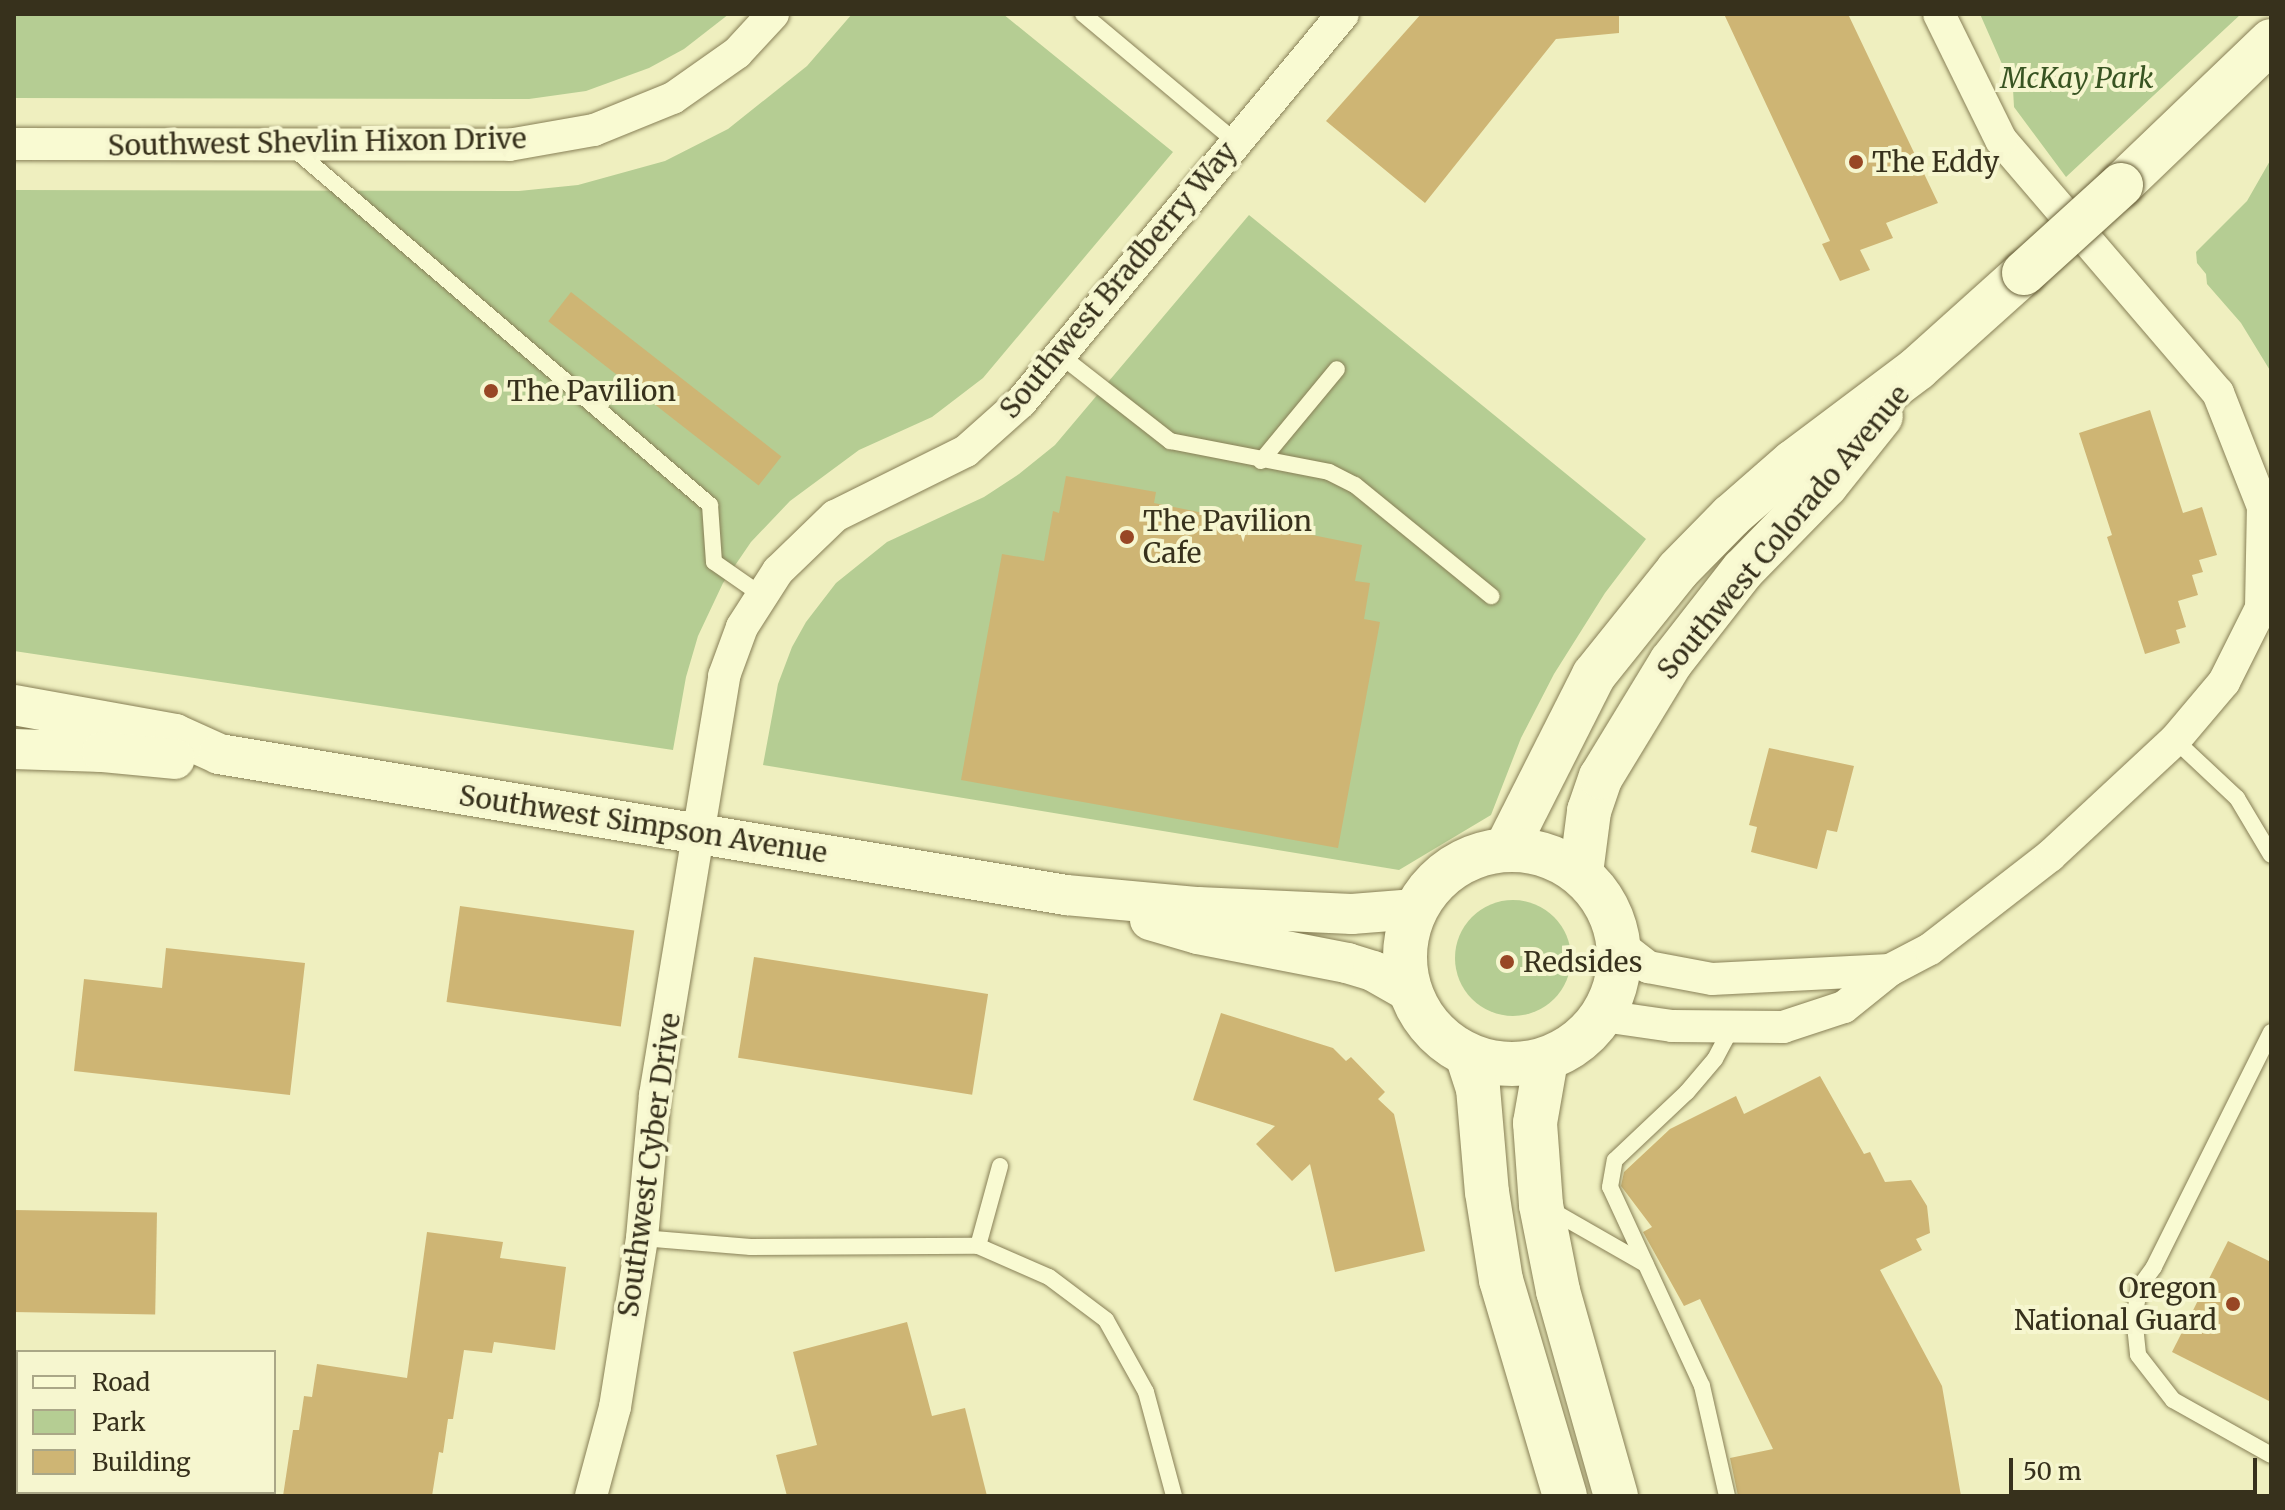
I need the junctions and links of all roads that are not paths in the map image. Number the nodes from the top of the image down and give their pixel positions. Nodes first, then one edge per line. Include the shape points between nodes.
1 (773, 14) edge
2 (1083, 14) edge
3 (1343, 14) edge
4 (1939, 14) edge
5 (2271, 41) edge
6 (1236, 142) junction
7 (14, 144) edge
8 (289, 145) junction
9 (1060, 355) junction
10 (1918, 368) junction
11 (1337, 369) dead end
12 (1261, 461) junction
13 (760, 594) junction
14 (1491, 596) dead end
15 (2266, 610) edge
16 (14, 705) edge
17 (2175, 740) junction
18 (14, 749) edge
19 (219, 754) junction
20 (701, 833) junction
21 (1506, 849) junction
22 (2271, 855) edge
23 (1581, 873) junction
24 (1066, 895) junction
25 (1415, 909) junction
26 (1620, 945) junction
27 (1890, 970) junction
28 (1410, 992) junction
29 (1603, 1016) junction
30 (1731, 1029) junction
31 (2271, 1032) edge
32 (1467, 1055) junction
33 (1546, 1060) junction
34 (1000, 1166) dead end
35 (1541, 1205) junction
36 (642, 1238) junction
37 (978, 1246) junction
38 (1645, 1264) junction
39 (2271, 1455) edge
40 (591, 1496) edge
41 (1174, 1496) edge
42 (1565, 1496) edge
43 (1616, 1496) edge
44 (1727, 1496) edge

1 - 8 street, Southwest Shevlin Hixon Drive via 737,53 673,98 594,130 509,145
2 - 6 lane
3 - 6 street, Southwest Bradberry Way
4 - 15 street via 2001,140 2218,393 2263,507
5 - 10 main road, Southwest Colorado Avenue, bridge
6 - 9 street, Southwest Bradberry Way
7 - 8 street, Southwest Shevlin Hixon Drive
8 - 13 lane via 710,505 714,562
9 - 12 lane via 1170,441
9 - 13 street, Southwest Bradberry Way via 1021,402 966,451 835,516
10 - 21 main road, Southwest Colorado Avenue via 1793,462 1678,570 1594,675
10 - 23 main road, Southwest Colorado Avenue via 1826,485 1743,570 1671,662 1601,777 1589,811
11 - 12 lane
12 - 14 lane via 1329,472 1355,485
13 - 20 street, Southwest Bradberry Way via 724,676
15 - 17 street via 2224,682
16 - 19 street, Southwest Simpson Avenue via 175,734
17 - 22 lane via 2237,798
17 - 27 street via 2050,856 1930,949
18 - 19 street, Southwest Simpson Avenue via 169,760
19 - 20 street, Southwest Simpson Avenue
20 - 24 street, Southwest Simpson Avenue
20 - 36 street, Southwest Cyber Drive via 655,1095
21 - 23 main road via 1546,854
21 - 25 main road via 1469,858 1438,879
23 - 26 main road via 1600,893
24 - 25 street, Southwest Simpson Avenue via 1352,914
24 - 28 street, Southwest Simpson Avenue via 1198,934 1347,963
25 - 28 main road via 1404,950
26 - 27 street via 1648,967 1712,979
26 - 29 main road via 1618,982
27 - 30 street via 1844,1007 1783,1027
28 - 32 main road via 1432,1029
29 - 30 street
29 - 33 main road via 1578,1043
30 - 38 lane via 1715,1059 1687,1092 1615,1160 1610,1187
31 - 39 lane via 2140,1286 2134,1316 2138,1355 2173,1400
32 - 33 main road via 1506,1065
32 - 42 main road via 1478,1088 1501,1280
33 - 35 main road via 1535,1123
34 - 37 lane
35 - 38 lane
35 - 43 main road via 1558,1291
36 - 37 lane via 751,1247
36 - 40 street, Southwest Cyber Drive via 615,1407
37 - 41 lane via 1049,1277 1106,1320 1146,1392
38 - 44 lane via 1702,1386

